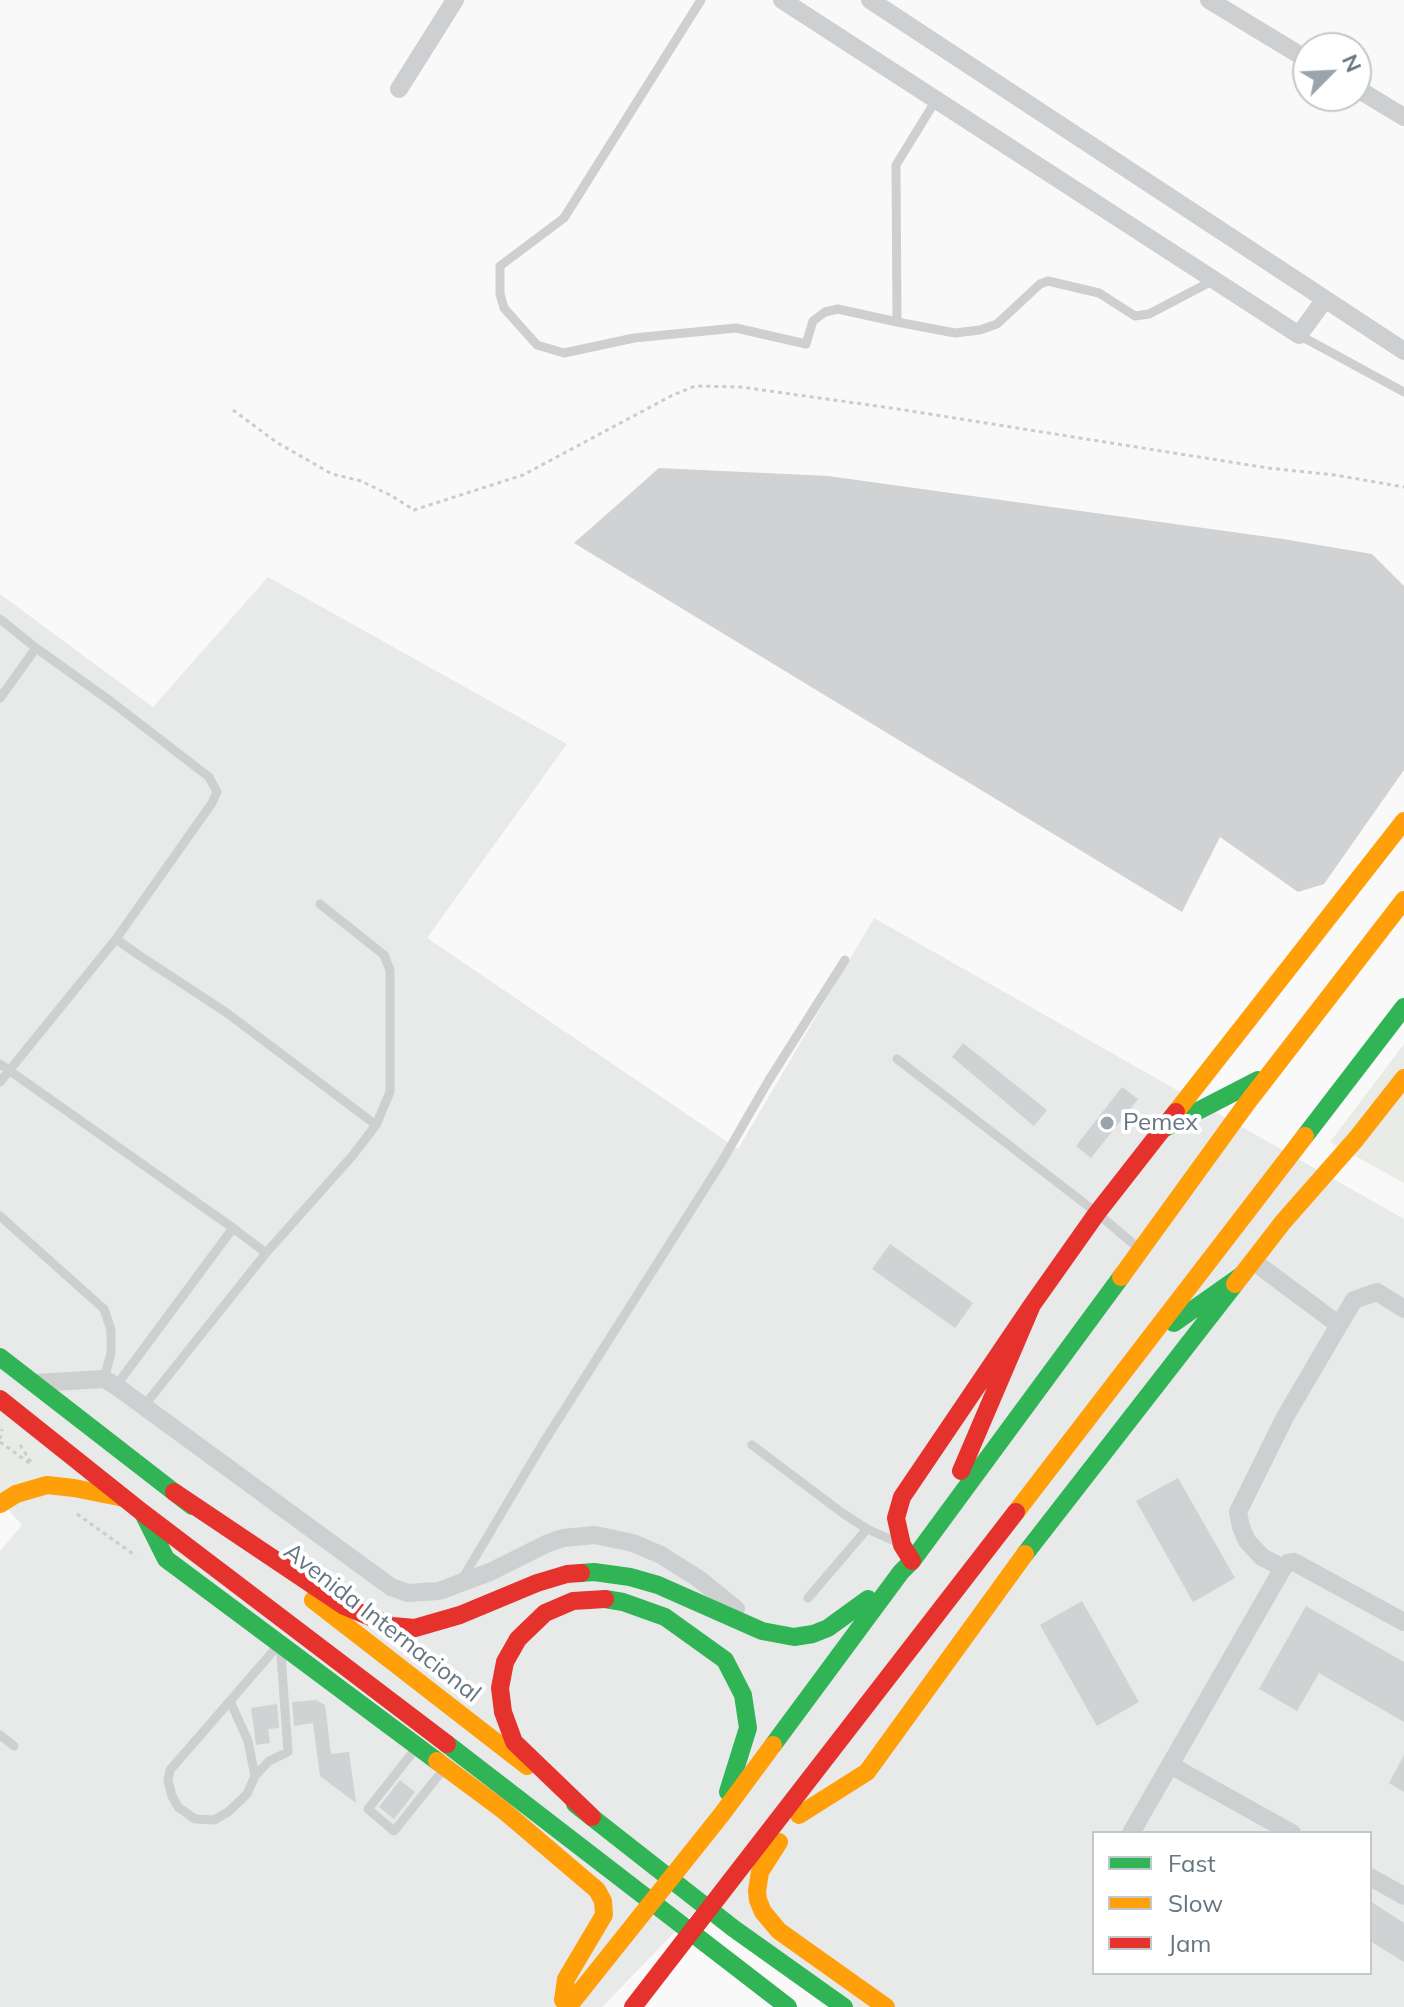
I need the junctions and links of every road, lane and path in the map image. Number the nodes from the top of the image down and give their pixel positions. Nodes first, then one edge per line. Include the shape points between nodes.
1 (455, 0) edge
2 (701, 0) edge
3 (782, 0) edge
4 (870, 0) edge
5 (1209, 0) edge
6 (1292, 50) edge
7 (399, 89) dead end
8 (1372, 98) edge
9 (936, 100) junction
10 (1404, 117) edge
11 (1214, 280) junction
12 (1325, 299) junction
13 (897, 322) junction
14 (1299, 335) junction
15 (1404, 351) edge
16 (1404, 392) edge
17 (233, 410) dead end
18 (1404, 487) edge
19 (0, 619) edge
20 (36, 648) junction
21 (0, 698) edge
22 (1404, 821) edge
23 (1404, 900) edge
24 (320, 904) dead end
25 (116, 939) junction
26 (845, 960) dead end
27 (1404, 1007) edge
28 (897, 1059) dead end
29 (0, 1064) edge
30 (9, 1071) junction
31 (1268, 1075) junction
32 (1404, 1078) edge
33 (0, 1082) edge
34 (376, 1125) junction
35 (1161, 1130) junction
36 (1097, 1213) junction
37 (0, 1216) edge
38 (233, 1228) junction
39 (1141, 1250) junction
40 (266, 1253) junction
41 (1248, 1268) junction
42 (1032, 1305) junction
43 (1404, 1309) edge
44 (1339, 1325) junction
45 (1148, 1341) junction
46 (0, 1357) edge
47 (34, 1383) junction
48 (110, 1383) junction
49 (0, 1399) edge
50 (144, 1406) junction
51 (0, 1442) edge
52 (20, 1445) dead end
53 (752, 1445) dead end
54 (174, 1492) junction
55 (124, 1498) junction
56 (0, 1504) edge
57 (67, 1507) dead end
58 (143, 1513) junction
59 (940, 1520) junction
60 (867, 1529) junction
61 (905, 1559) junction
62 (141, 1560) dead end
63 (1283, 1568) junction
64 (459, 1584) junction
65 (808, 1598) dead end
66 (1404, 1622) edge
67 (762, 1631) junction
68 (280, 1644) junction
69 (230, 1701) junction
70 (866, 1706) junction
71 (0, 1735) edge
72 (14, 1746) dead end
73 (418, 1746) junction
74 (1170, 1765) junction
75 (445, 1767) junction
76 (255, 1776) junction
77 (722, 1814) junction
78 (799, 1815) junction
79 (592, 1817) junction
80 (1132, 1831) edge
81 (1288, 1831) edge
82 (1372, 1878) edge
83 (1404, 1896) edge
84 (562, 2007) edge
85 (568, 2007) edge
86 (633, 2007) edge
87 (788, 2007) edge
88 (844, 2007) edge
89 (886, 2007) edge

1 - 7 street
2 - 13 lane via 564,218 500,266 504,308 537,345 564,353 634,338 736,328 806,344 813,321 838,309
3 - 9 street
4 - 12 street
5 - 6 street
8 - 10 street
9 - 11 street
9 - 13 lane via 896,165
11 - 13 lane via 1135,316 1099,293 1048,281 997,324 980,330 955,333
11 - 14 street
12 - 14 street
12 - 15 street
14 - 16 lane
17 - 18 path via 321,469 361,481 414,510 523,475 695,386 741,387 898,409
19 - 20 lane
20 - 21 lane
20 - 25 lane via 209,777 217,792
22 - 35 main road
23 - 31 main road
24 - 34 lane via 384,955 390,970 390,1092
25 - 30 lane
25 - 34 lane via 227,1013
26 - 64 lane
27 - 45 main road
28 - 36 lane
29 - 30 lane
30 - 33 lane
30 - 38 lane
31 - 35 main road
31 - 39 main road
32 - 41 main road
34 - 40 lane
35 - 36 main road
36 - 39 lane
36 - 42 main road
37 - 48 lane via 104,1309 111,1330
38 - 40 lane
38 - 48 lane
39 - 59 main road
40 - 50 lane
41 - 44 street
41 - 45 main road
41 - 78 main road via 1020,1560 867,1772
42 - 59 main road
42 - 61 main road via 902,1497 896,1518
43 - 44 street via 1377,1292 1354,1300
44 - 63 street via 1238,1512 1247,1541
45 - 70 main road
46 - 47 main road, Avenida Internacional
47 - 48 street
47 - 54 main road, Avenida Internacional
48 - 50 street
49 - 55 main road
50 - 64 street via 391,1587 408,1593
51 - 52 path via 35,1467
53 - 60 lane
54 - 67 main road via 344,1606 392,1626 415,1628 537,1583 594,1572 658,1585
54 - 79 main road, Avenida Internacional
55 - 56 main road via 47,1485
55 - 58 main road
57 - 62 path
58 - 68 main road via 166,1559
58 - 87 main road
59 - 61 main road
60 - 61 lane
60 - 65 lane
61 - 67 main road via 828,1628 794,1637
61 - 77 main road
63 - 66 street via 1294,1562
63 - 74 street
64 - 67 street via 554,1541 595,1535 661,1555
68 - 69 lane
68 - 73 main road
68 - 76 lane via 288,1752
69 - 76 lane via 248,1741
69 - 76 lane via 170,1770 172,1796 195,1819 214,1820 247,1794
70 - 78 main road via 855,1738
70 - 86 main road
71 - 72 lane
73 - 75 main road
73 - 75 lane via 368,1809 394,1831
74 - 80 street
74 - 81 street
75 - 84 main road via 503,1810 597,1890 603,1901 604,1915 566,1979
77 - 79 main road via 748,1728 743,1695 725,1660 665,1617 601,1598 573,1601 545,1613 518,1639 505,1662 500,1688 514,1742
77 - 85 main road
78 - 89 main road via 760,1872 757,1891 763,1912 779,1931
79 - 88 main road, Avenida Internacional
82 - 83 street

